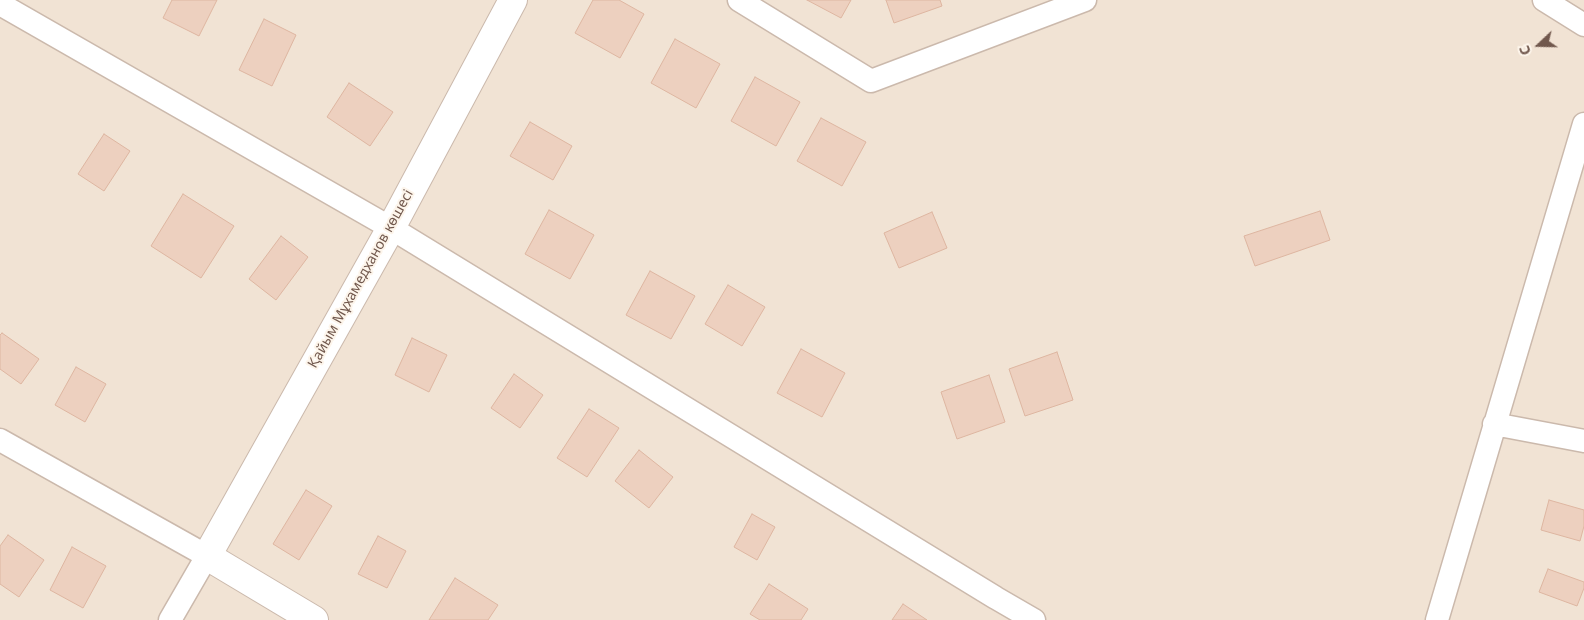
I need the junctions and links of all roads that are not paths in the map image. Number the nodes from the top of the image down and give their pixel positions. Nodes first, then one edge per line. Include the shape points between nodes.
1 (513, 0) edge
2 (739, 0) edge
3 (1085, 0) edge
4 (1544, 0) edge
5 (0, 4) edge
6 (1584, 25) edge
7 (1584, 124) edge
8 (391, 228) junction
9 (1494, 424) junction
10 (0, 440) edge
11 (1584, 441) edge
12 (207, 556) junction
13 (170, 620) edge
14 (314, 620) edge
15 (1034, 620) edge
16 (1437, 620) edge

1 - 8 street, Қайым Мұхамедханов көшесі
2 - 3 street via 871,81
4 - 6 street
5 - 8 street
7 - 9 street
8 - 12 street, Қайым Мұхамедханов көшесі
8 - 15 street
9 - 11 street
9 - 16 street
10 - 12 street
12 - 13 street
12 - 14 street

